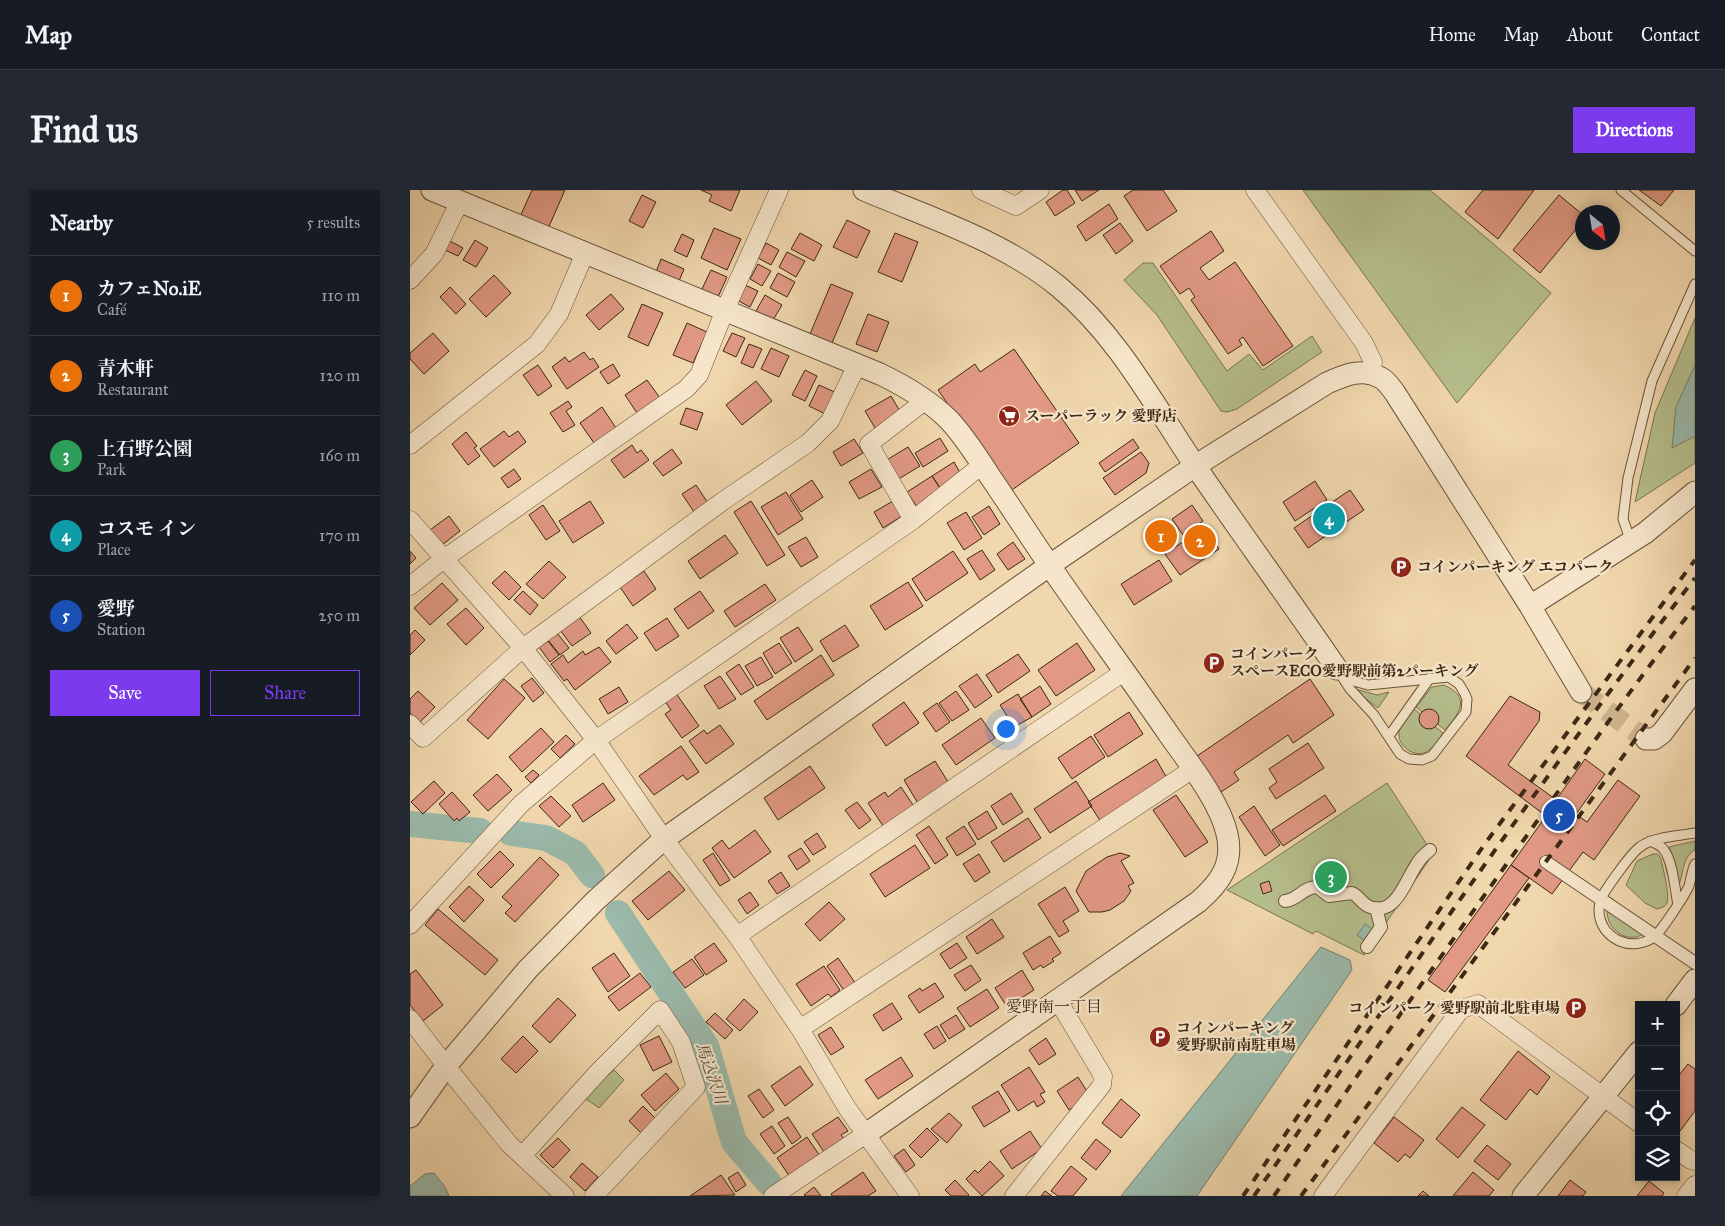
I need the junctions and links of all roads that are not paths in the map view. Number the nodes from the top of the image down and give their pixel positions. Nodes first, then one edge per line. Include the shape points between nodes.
1 (432, 190) edge
2 (779, 190) edge
3 (864, 190) edge
4 (980, 190) edge
5 (1040, 190) edge
6 (1255, 190) edge
7 (1621, 190) edge
8 (460, 201) junction
9 (1695, 251) edge
10 (585, 253) junction
11 (410, 280) edge
12 (1695, 284) edge
13 (725, 310) junction
14 (857, 365) junction
15 (1371, 374) junction
16 (926, 400) junction
17 (410, 445) edge
18 (982, 464) junction
19 (1195, 466) junction
20 (1695, 492) edge
21 (410, 520) edge
22 (913, 520) junction
23 (1631, 542) junction
24 (445, 558) junction
25 (1050, 565) junction
26 (410, 586) edge
27 (1530, 606) junction
28 (523, 648) junction
29 (1337, 668) junction
30 (1125, 671) junction
31 (1430, 678) junction
32 (1695, 689) edge
33 (1582, 692) tunnel mouth
34 (410, 724) edge
35 (1388, 736) junction
36 (1646, 739) dead end
37 (596, 740) junction
38 (1193, 769) junction
39 (1695, 833) edge
40 (664, 839) junction
41 (1650, 841) junction
42 (1430, 850) dead end
43 (1546, 862) dead end
44 (1695, 864) edge
45 (1285, 901) dead end
46 (1678, 905) junction
47 (1376, 908) junction
48 (410, 925) edge
49 (737, 936) junction
50 (1367, 948) dead end
51 (1695, 963) edge
52 (1695, 980) edge
53 (1057, 999) junction
54 (1679, 1001) edge
55 (410, 1019) edge
56 (800, 1029) junction
57 (1635, 1057) edge
58 (446, 1066) junction
59 (1603, 1098) junction
60 (410, 1117) edge
61 (1635, 1120) edge
62 (866, 1134) junction
63 (1680, 1152) edge
64 (522, 1156) junction
65 (1695, 1161) edge
66 (1695, 1185) edge
67 (1325, 1195) edge
68 (565, 1196) edge
69 (594, 1196) edge
70 (773, 1196) edge
71 (910, 1196) edge
72 (1014, 1196) edge
73 (1523, 1196) edge
74 (1686, 1196) edge

1 - 8 street
2 - 13 street
3 - 19 street via 979,238 1013,255 1059,287 1111,339
4 - 5 street via 1016,206
6 - 15 street via 1364,343 1373,362
7 - 9 lane
8 - 10 street
8 - 11 street via 434,254
10 - 13 street
10 - 17 street via 559,314 537,344
12 - 23 lane via 1652,381 1632,460 1623,519
13 - 14 street
13 - 24 street via 699,374 686,389
14 - 16 street via 895,381
14 - 28 street via 830,421 808,443 723,501
15 - 19 street via 1350,373 1327,383
15 - 27 street via 1383,379 1395,393
16 - 18 street via 948,420
16 - 22 street via 869,444
18 - 22 street
18 - 25 street
19 - 25 street
19 - 29 street
20 - 23 street
21 - 24 street
22 - 37 street
23 - 27 street
24 - 26 street
24 - 28 street
25 - 30 street
25 - 40 street
27 - 33 street
28 - 34 street via 423,738
28 - 37 street
29 - 31 lane via 1350,680 1368,685
29 - 35 lane
30 - 38 street
30 - 49 street
31 - 35 lane
31 - 35 lane via 1449,677 1458,684 1467,699 1466,712 1432,756 1422,760 1400,754
32 - 36 street via 1662,733 1654,739
37 - 40 street
37 - 48 street via 521,804
38 - 53 street via 1224,821 1228,835 1230,852 1225,871 1215,888
38 - 56 street
39 - 41 lane
40 - 49 street
40 - 58 street via 596,900 528,969
41 - 46 lane via 1665,850
41 - 46 lane via 1639,847 1601,897 1599,911 1602,924 1618,941 1630,944 1644,942 1655,936
42 - 47 street via 1416,864 1400,894 1386,906
43 - 51 street
44 - 46 lane
45 - 47 street via 1306,889 1317,887 1329,896 1352,893 1367,906
47 - 50 street via 1381,927
49 - 56 street
52 - 54 street
53 - 62 street
53 - 72 street via 1103,1076 1102,1085
55 - 58 street
56 - 62 street
57 - 59 street
58 - 60 street
58 - 64 street
59 - 61 street
59 - 67 street via 1478,1004 1461,1008
59 - 73 street
62 - 70 street
62 - 71 street
63 - 65 street
64 - 68 street
64 - 69 street via 660,1010 681,1042 696,1087
66 - 74 street

